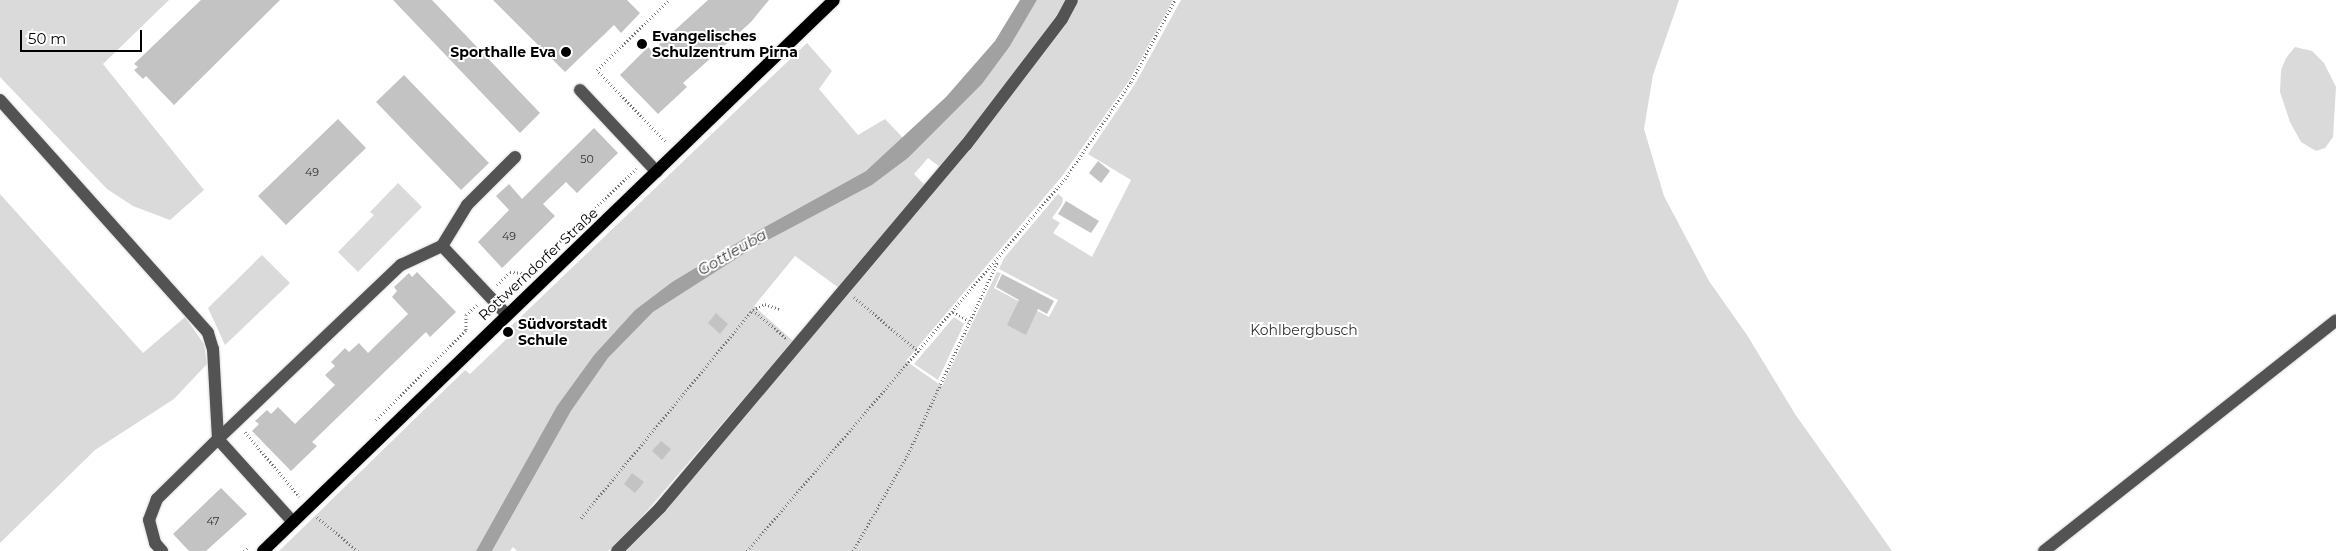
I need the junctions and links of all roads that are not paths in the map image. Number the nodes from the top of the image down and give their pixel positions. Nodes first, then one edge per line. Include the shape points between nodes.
1 (834, 0) edge
2 (1072, 0) edge
3 (580, 90) dead end
4 (0, 100) edge
5 (514, 157) dead end
6 (657, 172) junction
7 (442, 246) junction
8 (506, 314) junction
9 (2336, 320) edge
10 (218, 439) junction
11 (293, 522) junction
12 (162, 551) edge
13 (263, 551) edge
14 (617, 551) edge
15 (2044, 551) edge

1 - 6 main road, Rottwerndorfer Straße
2 - 14 lane via 1062,19 973,137 660,508
3 - 6 lane
4 - 10 lane via 208,333 213,349
5 - 7 lane via 467,205
6 - 8 main road, Rottwerndorfer Straße
7 - 8 lane
7 - 10 lane via 400,266
8 - 11 main road, Rottwerndorfer Straße
9 - 15 lane
10 - 11 lane
10 - 12 lane via 157,499 149,520 155,543
11 - 13 main road, Rottwerndorfer Straße

